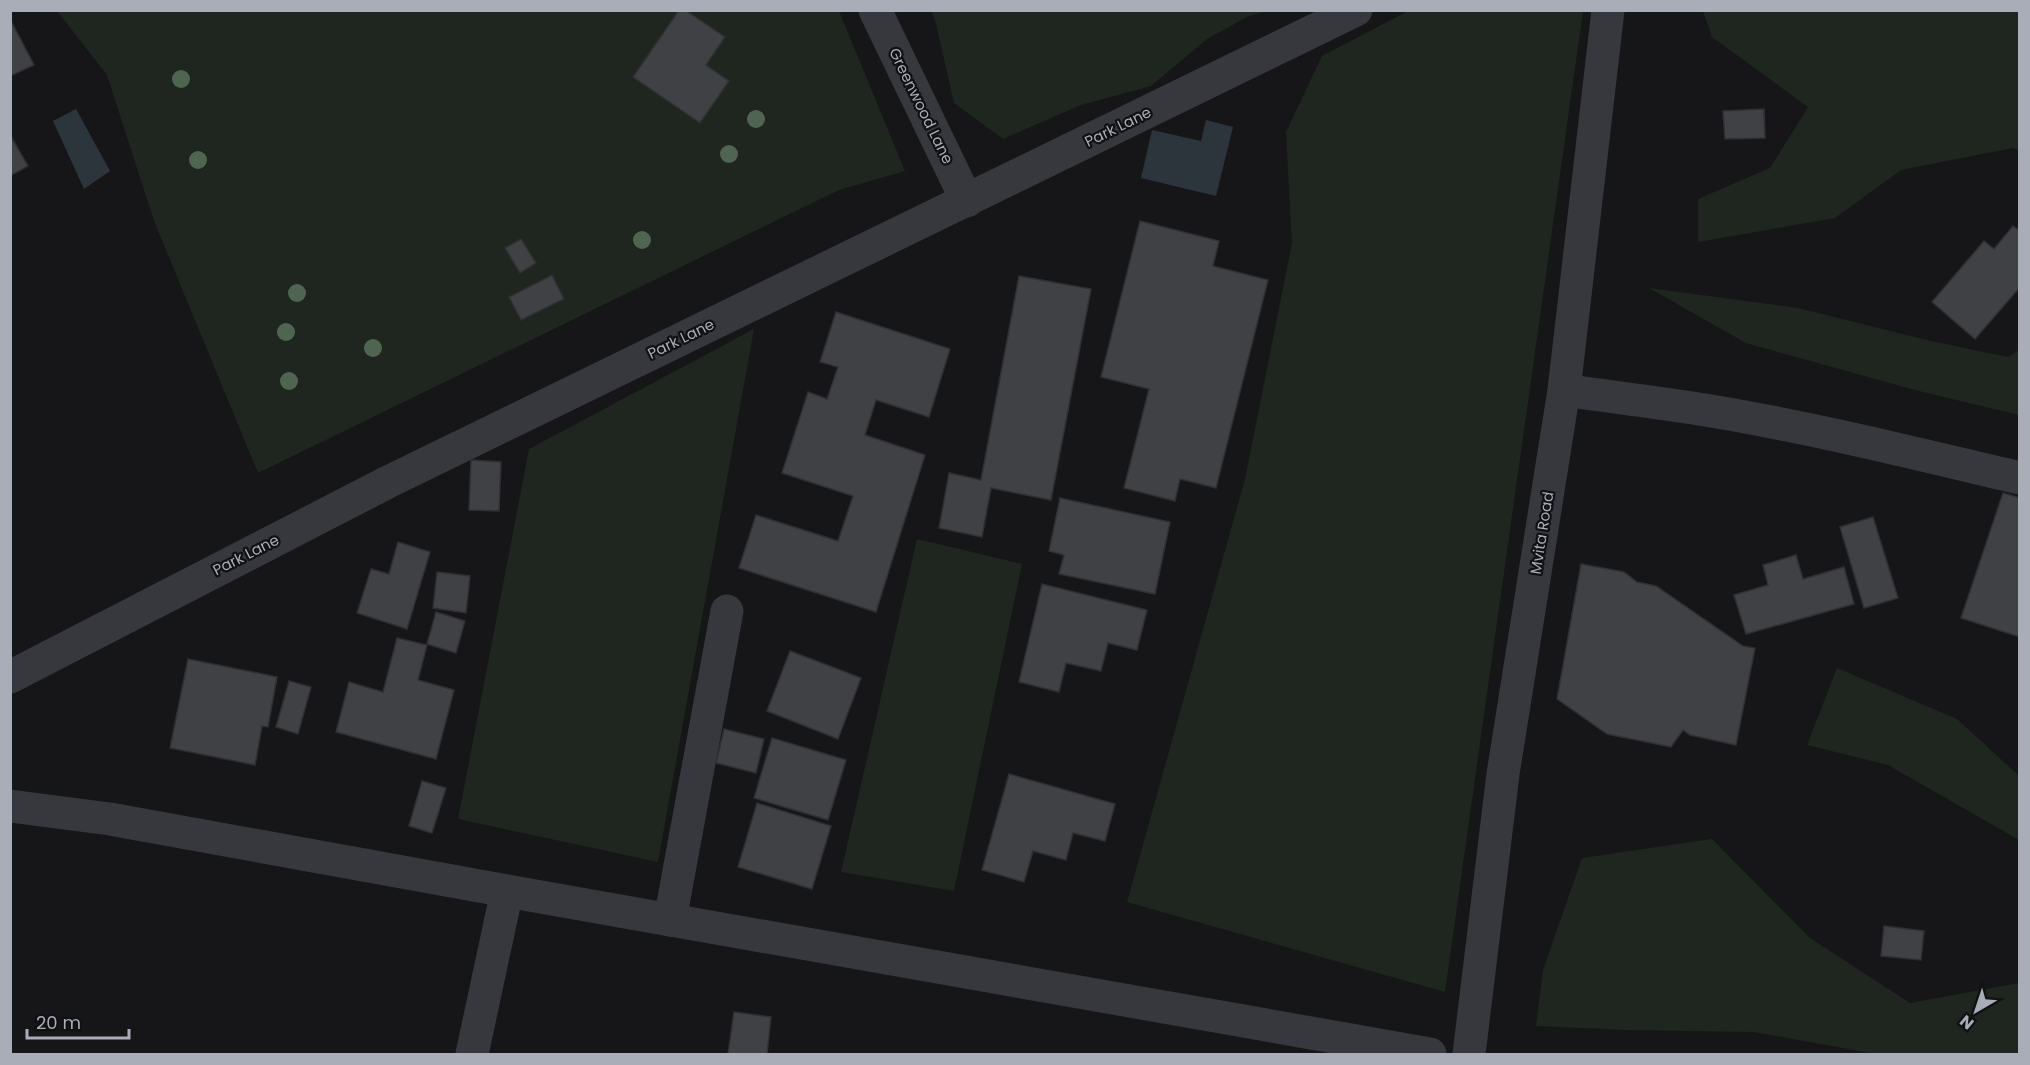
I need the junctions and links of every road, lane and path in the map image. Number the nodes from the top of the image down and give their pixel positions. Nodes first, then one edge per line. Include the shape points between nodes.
1 (875, 10) edge
2 (1356, 10) edge
3 (1608, 10) edge
4 (967, 201) junction
5 (1564, 390) junction
6 (2019, 478) edge
7 (727, 611) dead end
8 (10, 677) edge
9 (10, 806) edge
10 (507, 891) junction
11 (670, 920) junction
12 (472, 1054) edge
13 (1430, 1054) edge
14 (1469, 1054) edge

1 - 4 street, Greenwood Lane
2 - 4 street, Park Lane
3 - 5 street, Mvita Road
4 - 8 street, Park Lane via 388,482
5 - 6 street via 1768,422
5 - 14 street, Mvita Road via 1503,774
7 - 11 street
9 - 10 street via 110,819
10 - 11 street
10 - 12 street
11 - 13 street

